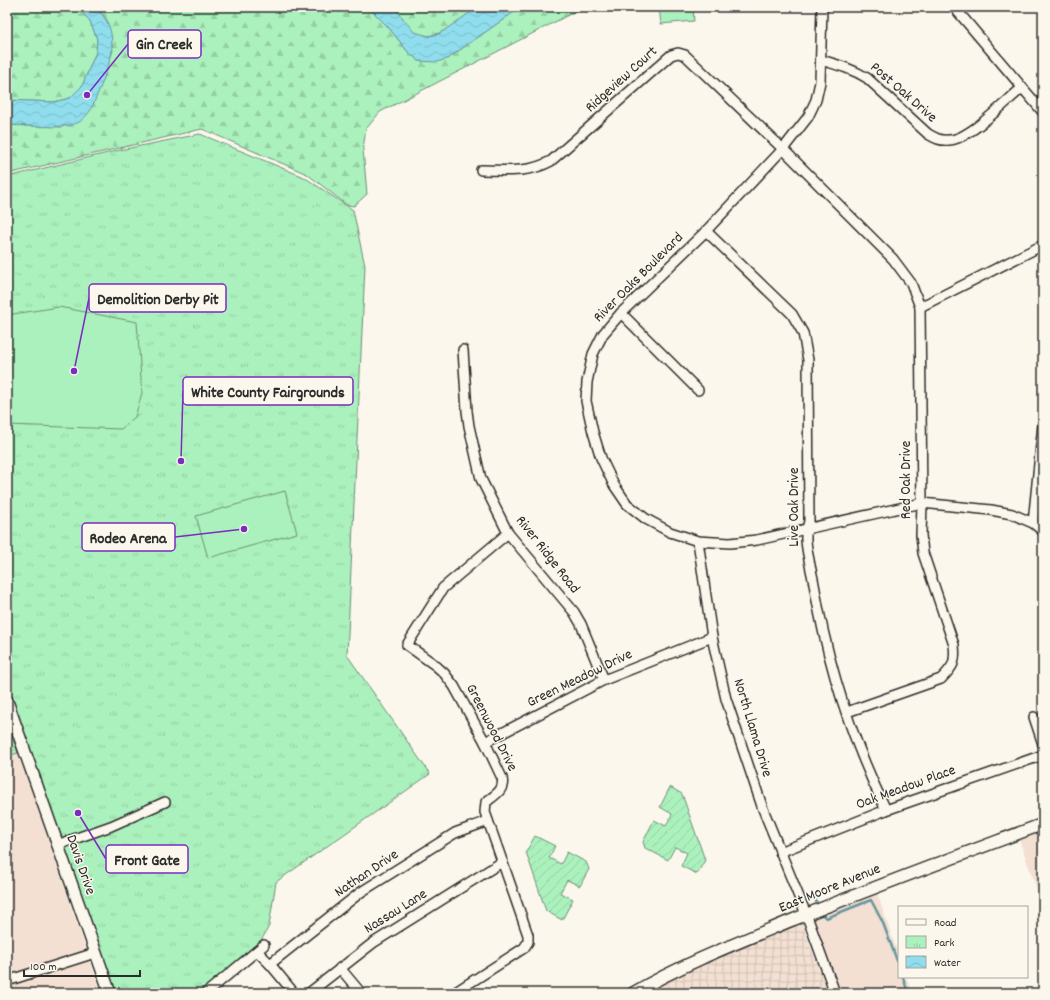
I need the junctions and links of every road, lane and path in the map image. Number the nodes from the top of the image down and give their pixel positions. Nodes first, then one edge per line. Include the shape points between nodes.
1 (822, 7) edge
2 (954, 7) edge
3 (821, 60) junction
4 (1022, 88) junction
5 (1043, 112) edge
6 (783, 149) junction
7 (481, 170) dead end
8 (706, 231) junction
9 (1043, 245) edge
10 (920, 308) junction
11 (621, 313) junction
12 (463, 350) dead end
13 (698, 390) dead end
14 (1043, 424) edge
15 (922, 503) junction
16 (1033, 523) junction
17 (807, 530) junction
18 (1043, 530) edge
19 (508, 533) junction
20 (698, 541) junction
21 (712, 637) junction
22 (604, 680) junction
23 (7, 701) edge
24 (846, 712) junction
25 (1034, 717) dead end
26 (485, 742) junction
27 (1043, 744) edge
28 (1043, 754) edge
29 (165, 802) dead end
30 (886, 810) junction
31 (488, 821) junction
32 (1043, 824) edge
33 (57, 845) junction
34 (780, 852) junction
35 (502, 862) junction
36 (806, 915) junction
37 (95, 953) junction
38 (270, 964) junction
39 (340, 968) junction
40 (7, 981) edge
41 (110, 993) edge
42 (206, 993) edge
43 (294, 993) edge
44 (309, 993) edge
45 (361, 993) edge
46 (454, 993) edge
47 (633, 993) edge
48 (835, 993) edge

1 - 3 street, River Oaks Boulevard
2 - 4 street
3 - 4 street, Post Oak Drive via 858,72 868,78 928,134 938,140 962,137
3 - 6 street, River Oaks Boulevard via 816,100 808,117
4 - 5 street
6 - 7 street, Ridgeview Court via 685,55 678,53 671,55 551,161 527,170
6 - 8 street, River Oaks Boulevard
6 - 10 street via 894,259 911,283
8 - 11 street, River Oaks Boulevard
8 - 17 street, Live Oak Drive via 792,314 803,333 808,360
9 - 10 street
10 - 15 street, Red Oak Drive
11 - 13 street
11 - 20 street, River Oaks Boulevard via 603,334 593,354 587,382 586,401 601,458 627,504 646,519 670,532
12 - 19 street, River Ridge Road via 467,411 478,467 486,490
14 - 16 street
15 - 16 street, River Oaks Boulevard via 991,510 1012,514
15 - 17 street, River Oaks Boulevard
15 - 24 street, Red Oak Drive via 923,553 954,645 955,659 951,669 941,679
16 - 18 street, River Oaks Boulevard
17 - 20 street, River Oaks Boulevard via 730,544
17 - 24 street, Live Oak Drive via 806,537 827,650
19 - 22 street, River Ridge Road via 574,612
19 - 26 street, Greenwood Drive via 443,588 407,645 444,673
20 - 21 street, North Llama Drive
21 - 22 street, Green Meadow Drive
21 - 34 street, North Llama Drive via 726,698
22 - 26 street, Green Meadow Drive
23 - 33 street, Davis Drive
24 - 30 street, Live Oak Drive via 870,777
25 - 27 street
26 - 31 street, Greenwood Drive via 503,784 502,789 486,802 485,812
28 - 30 street, Oak Meadow Place
29 - 33 street via 111,826
30 - 34 street, Oak Meadow Place
31 - 35 street, Greenwood Drive
31 - 38 street, Nathan Drive via 455,833 360,892
32 - 36 street, East Moore Avenue via 912,872
33 - 37 street, Davis Drive
34 - 36 street, North Llama Drive
35 - 39 street, Nassau Lane via 372,943
35 - 46 street, Greenwood Drive via 528,935 528,942 524,948
36 - 47 street, East Moore Avenue via 687,964
36 - 48 street, North Llama Drive
37 - 40 street
37 - 41 street, Davis Drive
38 - 42 street via 260,948
38 - 43 street
39 - 44 street, Nassau Lane
39 - 45 street

